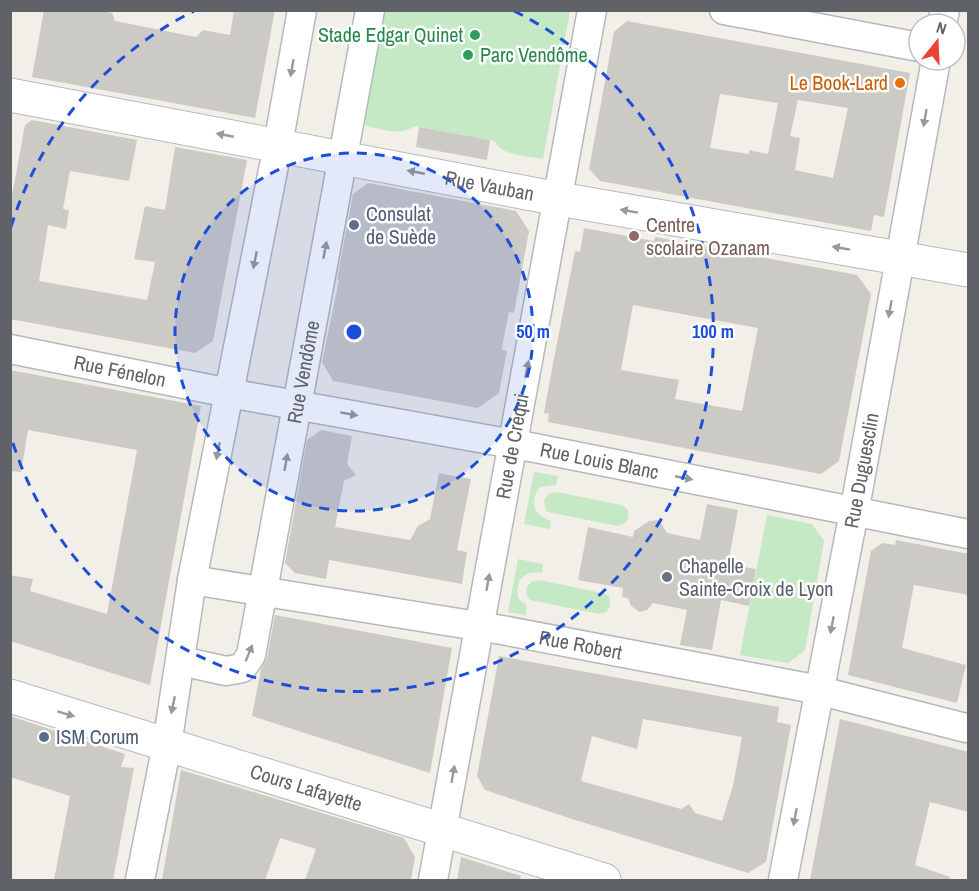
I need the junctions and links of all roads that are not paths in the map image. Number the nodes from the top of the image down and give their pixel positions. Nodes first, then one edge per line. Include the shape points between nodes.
1 (302, 10) edge
2 (370, 10) edge
3 (592, 10) edge
4 (723, 10) edge
5 (907, 45) edge
6 (934, 72) edge
7 (10, 95) edge
8 (278, 145) junction
9 (343, 158) junction
10 (559, 199) junction
11 (899, 258) junction
12 (969, 270) edge
13 (10, 349) edge
14 (229, 393) junction
15 (296, 405) junction
16 (513, 444) junction
17 (854, 512) junction
18 (969, 534) edge
19 (192, 580) junction
20 (263, 591) junction
21 (480, 626) junction
22 (180, 661) junction
23 (820, 690) junction
24 (10, 696) edge
25 (966, 728) dead end
26 (167, 745) junction
27 (443, 831) junction
28 (140, 880) edge
29 (434, 880) edge
30 (604, 880) edge
31 (783, 880) edge

1 -> 8 street
2 - 9 street, Rue Vendôme
3 - 10 street, Rue de Créqui
4 - 5 street
6 -> 11 street, Rue Duguesclin
8 -> 7 street, Rue Vauban
8 - 9 street, Rue Vauban
8 -> 14 street
10 -> 9 street, Rue Vauban
15 -> 9 street, Rue Vendôme
11 -> 10 street, Rue Vauban
16 -> 10 street, Rue de Créqui
11 - 12 street, Rue Vauban
11 -> 17 street, Rue Duguesclin
13 - 14 street, Rue Fénelon
14 - 15 street, Rue Louis Blanc
14 -> 19 street
15 -> 16 street, Rue Louis Blanc
20 -> 15 street, Rue Vendôme
16 -> 17 street, Rue Louis Blanc
21 -> 16 street, Rue de Créqui
17 - 18 street, Rue Louis Blanc
17 -> 23 street, Rue Duguesclin
19 - 20 street, Rue Robert
19 - 22 street
20 - 21 street, Rue Robert
22 -> 20 street, Rue Vendôme via 226,671 242,668 251,655
21 - 23 street, Rue Robert
27 -> 21 street, Rue de Créqui
22 -> 26 street
23 - 25 street, Rue Robert
23 -> 31 street, Rue Duguesclin
24 -> 26 street, Cours Lafayette
26 - 27 street, Cours Lafayette
26 - 28 street
27 - 29 street, Rue de Créqui
27 - 30 street, Cours Lafayette

